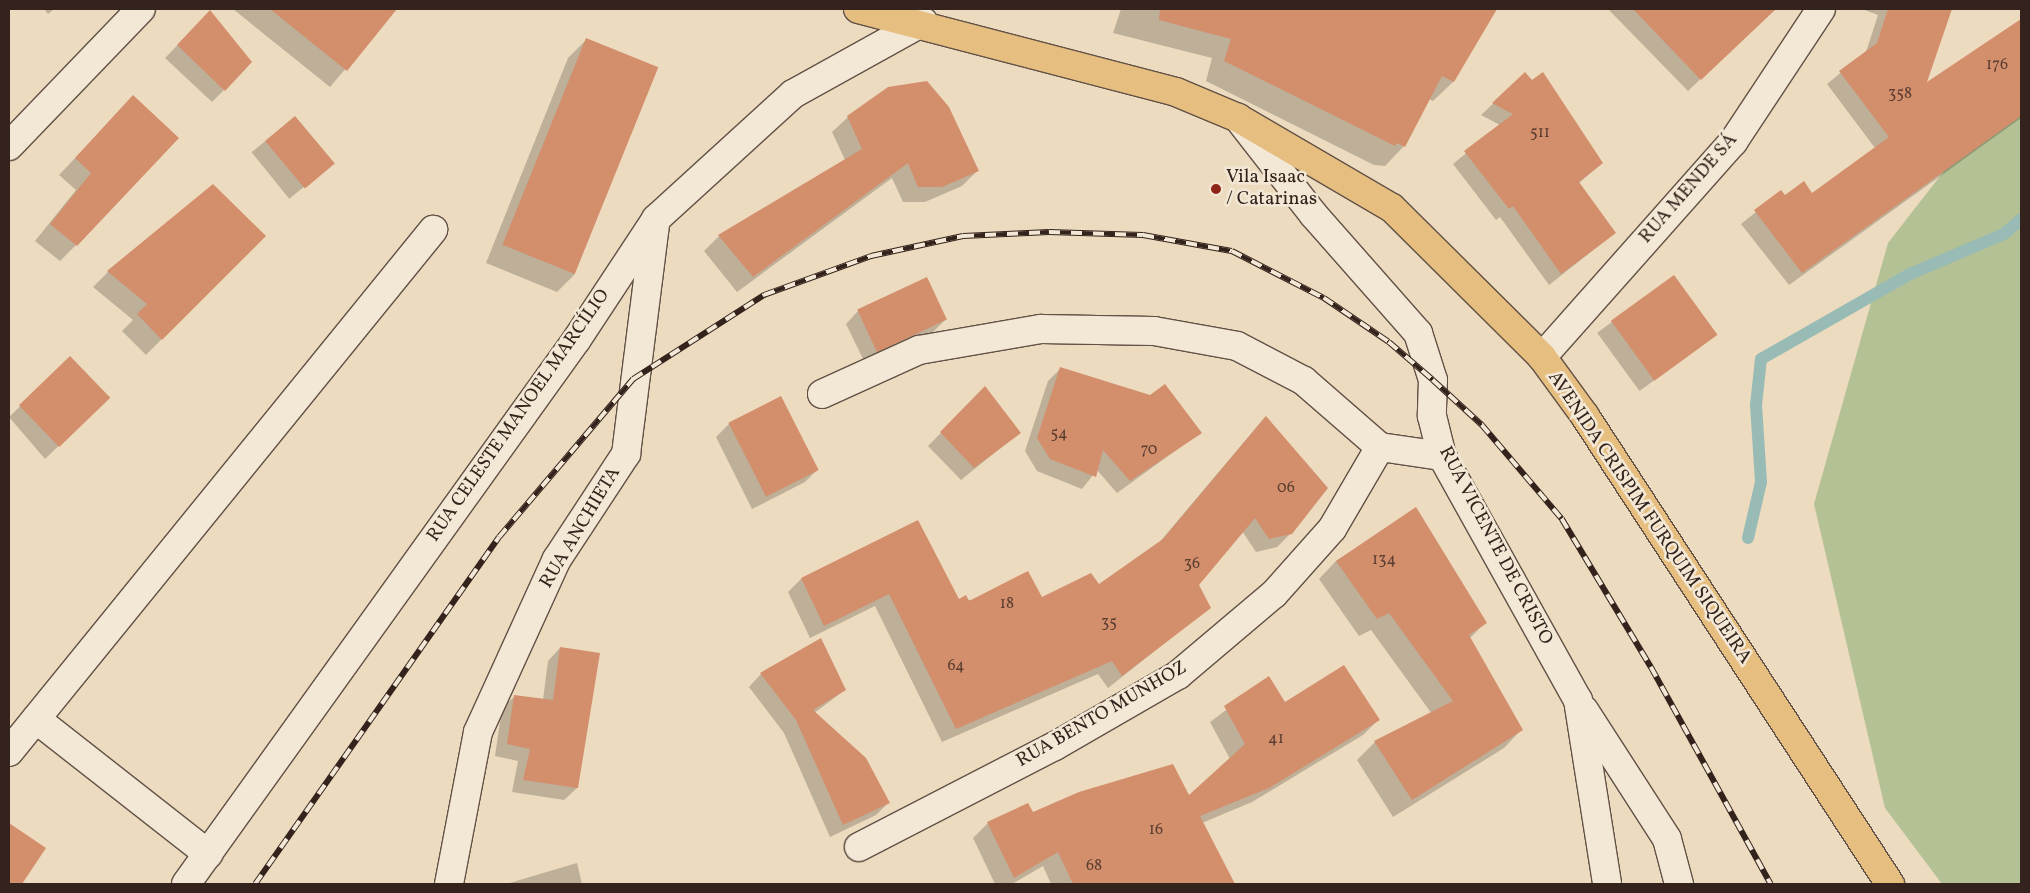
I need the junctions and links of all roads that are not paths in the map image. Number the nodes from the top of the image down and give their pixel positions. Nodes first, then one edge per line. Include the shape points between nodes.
1 (141, 9) edge
2 (858, 9) edge
3 (1821, 9) edge
4 (923, 22) junction
5 (1238, 118) junction
6 (9, 146) edge
7 (656, 219) junction
8 (433, 230) dead end
9 (1542, 357) junction
10 (822, 394) dead end
11 (1380, 447) junction
12 (1442, 456) junction
13 (1578, 700) junction
14 (36, 719) junction
15 (9, 752) edge
16 (858, 847) dead end
17 (208, 854) junction
18 (186, 884) edge
19 (449, 884) edge
20 (1608, 884) edge
21 (1679, 884) edge
22 (1890, 884) edge

1 - 6 street
2 - 4 main road, AVENIDA CRISPIM FURQUIM SIQUEIRA
3 - 9 street, RUA MENDE SÁ via 1733,142
4 - 5 main road, AVENIDA CRISPIM FURQUIM SIQUEIRA via 1176,92
4 - 7 street, RUA CELESTE MANOEL MARCÍLIO via 793,94
5 - 9 main road, AVENIDA CRISPIM FURQUIM SIQUEIRA via 1392,208
5 - 12 street, RUA VICENTE DE CRISTO via 1313,214 1418,333 1433,380 1432,416
7 - 17 street, RUA CELESTE MANOEL MARCÍLIO via 576,339
7 - 19 street, RUA ANCHIETA via 626,454 558,559 478,732
8 - 14 street
9 - 22 main road, AVENIDA CRISPIM FURQUIM SIQUEIRA via 1586,416
10 - 11 street via 919,350 1041,329 1154,331 1237,346 1304,381
11 - 12 street
11 - 16 street, RUA BENTO MUNHOZ via 1332,529 1274,594 1178,675 1055,746
12 - 13 street, RUA VICENTE DE CRISTO
13 - 20 street, RUA VICENTE DE CRISTO
13 - 21 street via 1667,839
14 - 15 street
14 - 17 street
17 - 18 street, RUA CELESTE MANOEL MARCÍLIO

